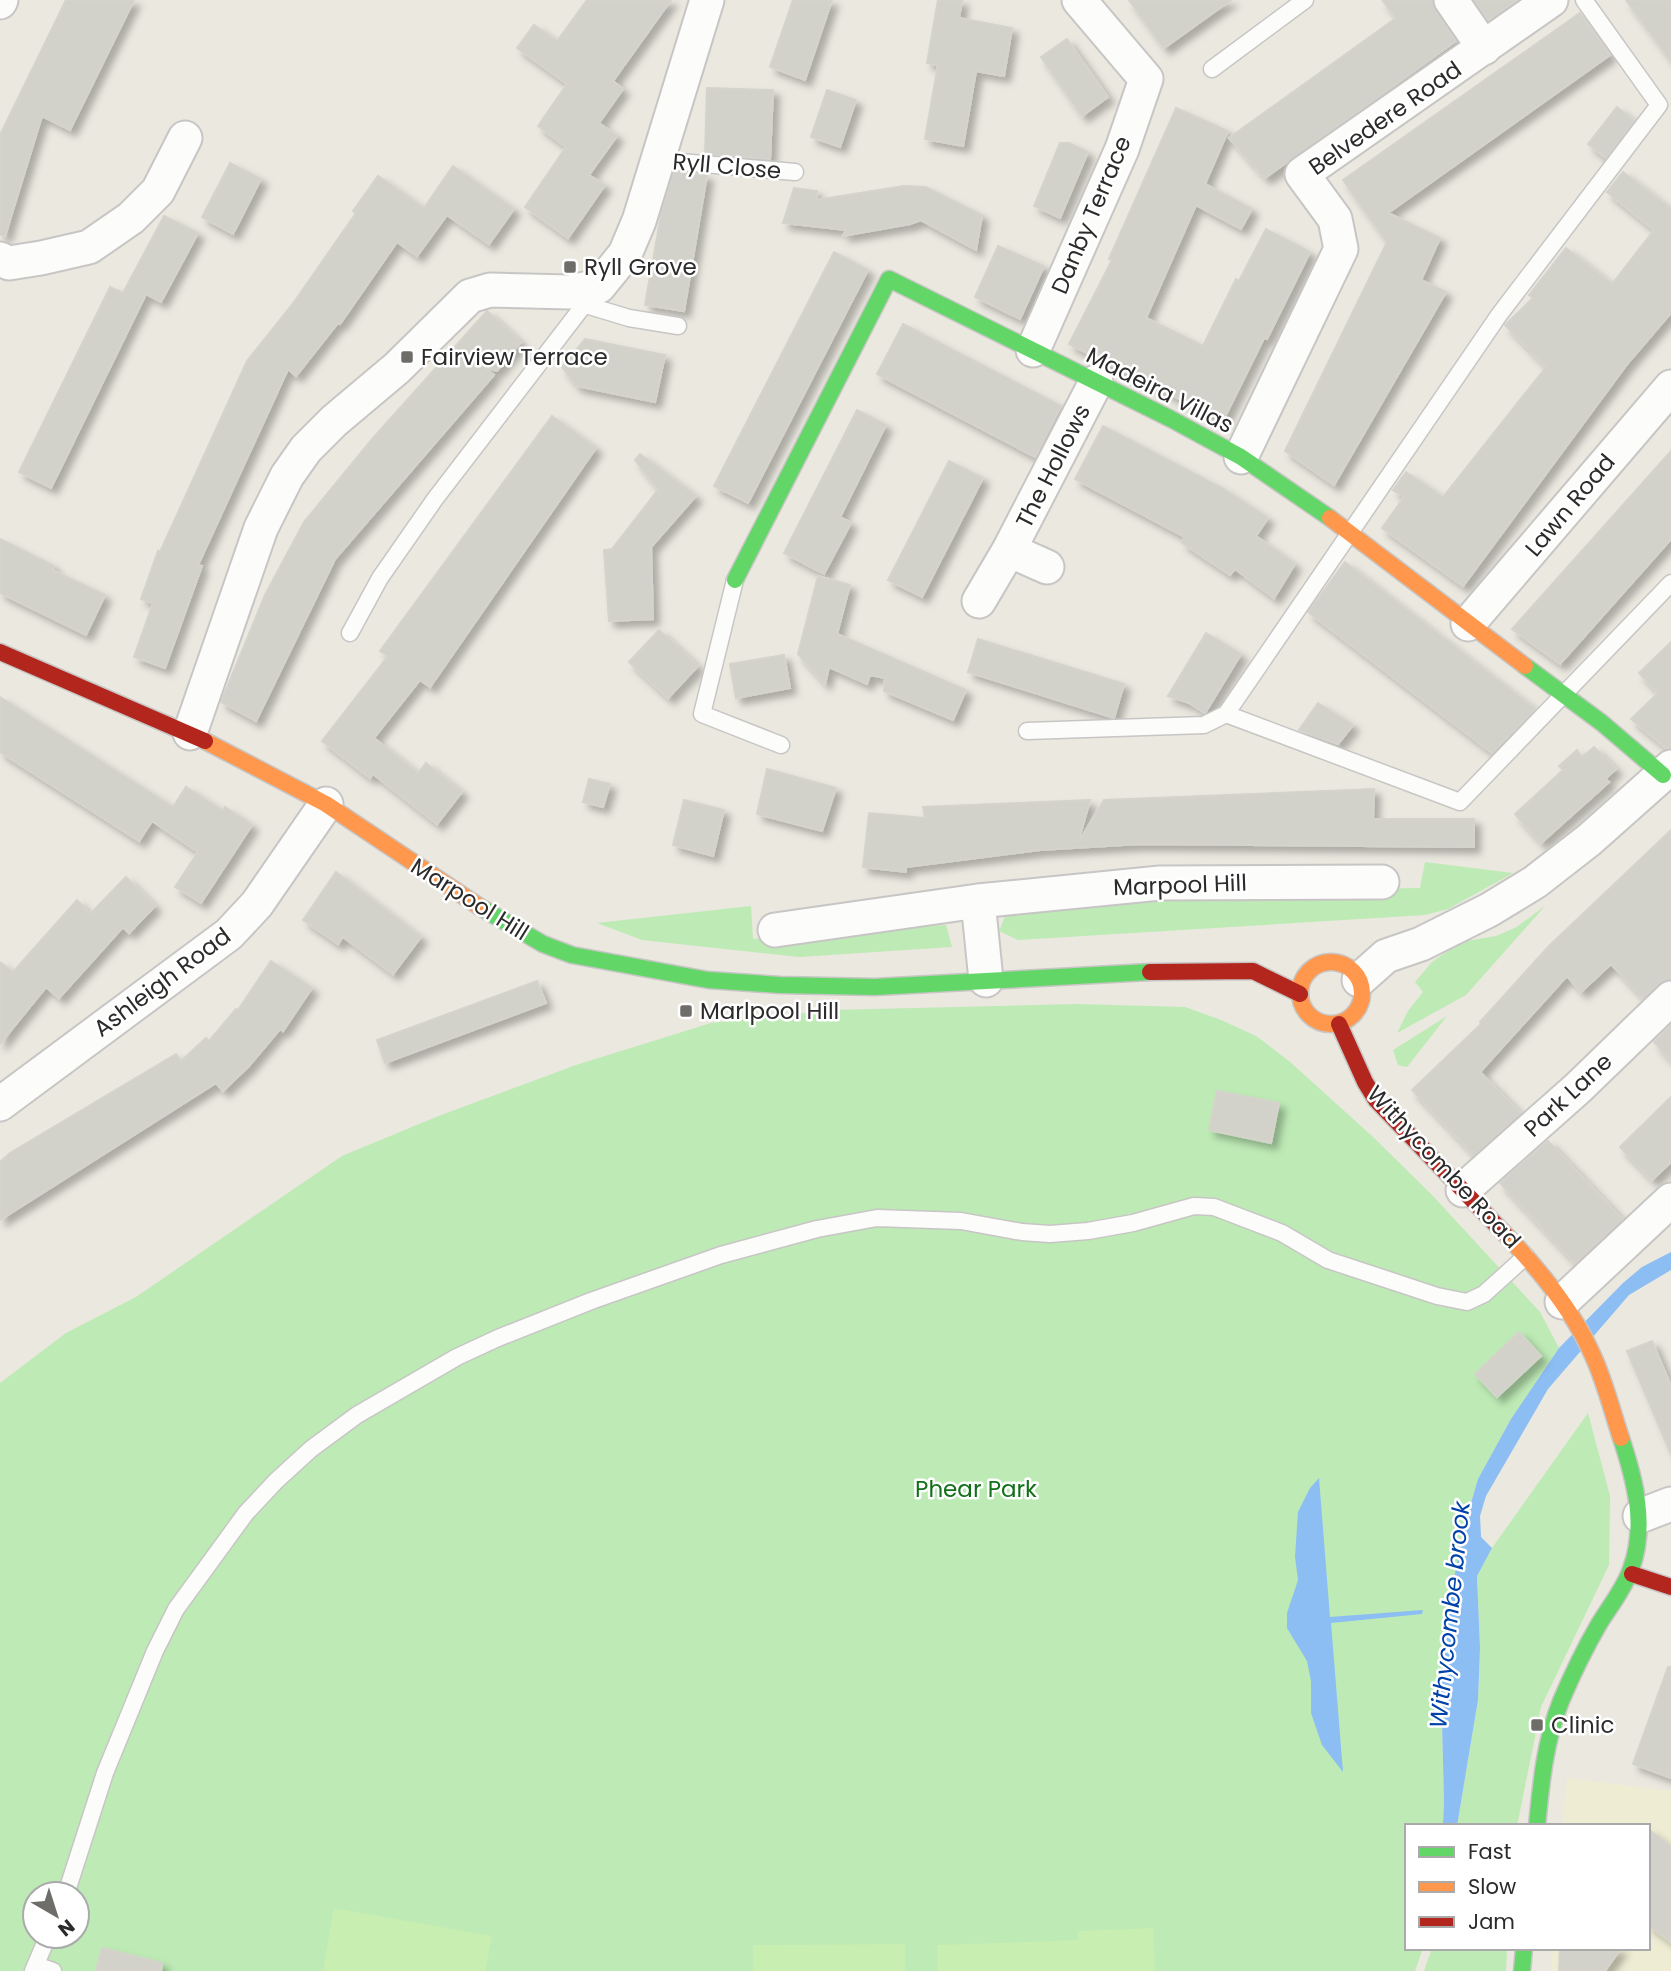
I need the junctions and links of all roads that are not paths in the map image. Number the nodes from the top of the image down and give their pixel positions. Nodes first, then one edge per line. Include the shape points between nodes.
1 (707, 0) edge
2 (1079, 0) edge
3 (1305, 0) edge
4 (1451, 0) edge
5 (1551, 0) edge
6 (1584, 0) edge
7 (1485, 48) junction
8 (1212, 69) dead end
9 (186, 138) dead end
10 (658, 160) junction
11 (795, 172) dead end
12 (3, 271) edge
13 (592, 295) junction
14 (678, 326) dead end
15 (1033, 350) junction
16 (1096, 382) junction
17 (1671, 387) edge
18 (1241, 457) junction
19 (1350, 533) junction
20 (1009, 550) junction
21 (1047, 567) dead end
22 (735, 580) joint
23 (1671, 583) edge
24 (979, 601) dead end
25 (1468, 624) junction
26 (350, 633) dead end
27 (0, 652) edge
28 (1563, 694) junction
29 (1226, 715) junction
30 (1027, 731) dead end
31 (190, 733) junction
32 (781, 745) dead end
33 (1667, 771) edge
34 (326, 804) junction
35 (1382, 882) dead end
36 (978, 901) junction
37 (775, 930) dead end
38 (986, 980) junction
39 (1359, 980) junction
40 (1300, 994) junction
41 (1671, 998) edge
42 (1339, 1024) junction
43 (0, 1104) edge
44 (1463, 1191) junction
45 (1671, 1200) edge
46 (1526, 1256) junction
47 (1562, 1302) junction
48 (1671, 1504) edge
49 (1640, 1516) junction
50 (1632, 1574) junction
51 (1671, 1587) edge
52 (1537, 1824) edge
53 (71, 1880) edge
54 (42, 1950) edge
55 (1524, 1950) edge
56 (34, 1968) edge
57 (52, 1971) edge
58 (1522, 1971) edge

1 - 10 street
2 - 15 street, Danby Terrace via 1146,79 1122,149
3 - 8 lane
4 - 7 street
5 - 7 street, Belvedere Road
6 - 19 lane via 1659,105 1499,314
7 - 18 street, Belvedere Road via 1301,174 1335,219 1341,249
9 - 12 street via 158,191 131,218 89,247
10 - 11 lane, Ryll Close
10 - 13 street via 625,254
13 - 14 lane via 629,318
13 - 26 lane via 435,499 380,578
13 - 31 street via 490,290 470,296 306,449 261,528
15 - 16 street, Madeira Villas
15 - 22 street, Madeira Villas via 889,278
16 - 18 street, Madeira Villas
16 - 20 street, The Hollows
17 - 25 street, Lawn Road
18 - 19 street, Madeira Villas
19 - 25 street, Madeira Villas
19 - 29 lane
20 - 21 street, The Hollows
20 - 24 street, The Hollows
22 - 32 lane via 702,714
23 - 28 lane
25 - 28 street, Madeira Villas
27 - 31 street, Marpool Hill
28 - 29 lane via 1460,802
28 - 33 street, Madeira Villas
29 - 30 lane via 1204,725
31 - 34 street, Marpool Hill
33 - 39 street via 1535,882 1489,911 1386,956
34 - 38 street, Marpool Hill via 469,900 572,956 708,980 780,985
34 - 43 street, Ashleigh Road via 257,904 229,934
35 - 36 street, Marpool Hill via 1160,883
36 - 37 street, Marpool Hill
36 - 38 street
38 - 40 street, Marpool Hill via 1253,971
39 - 40 street via 1345,965 1323,963 1310,970
39 - 42 street via 1359,1005
40 - 42 street via 1310,1016 1321,1023
41 - 44 street, Park Lane
42 - 44 street, Withycombe Road via 1351,1043 1358,1070 1378,1102
44 - 46 street, Withycombe Road
45 - 47 street
46 - 47 street, Withycombe Road
46 - 53 lane via 1484,1294 1467,1302 1328,1260 1282,1233 1214,1208 1194,1206 1133,1223 1050,1234 961,1221 877,1218 721,1255 498,1338 357,1415 276,1481 238,1524 176,1609 155,1651 105,1773
47 - 49 street, Withycombe Road via 1601,1376 1638,1492
48 - 49 street
49 - 50 street, Withycombe Road
50 - 51 street
50 - 52 street via 1594,1633 1552,1727
54 - 56 lane
55 - 58 street
56 - 57 lane

